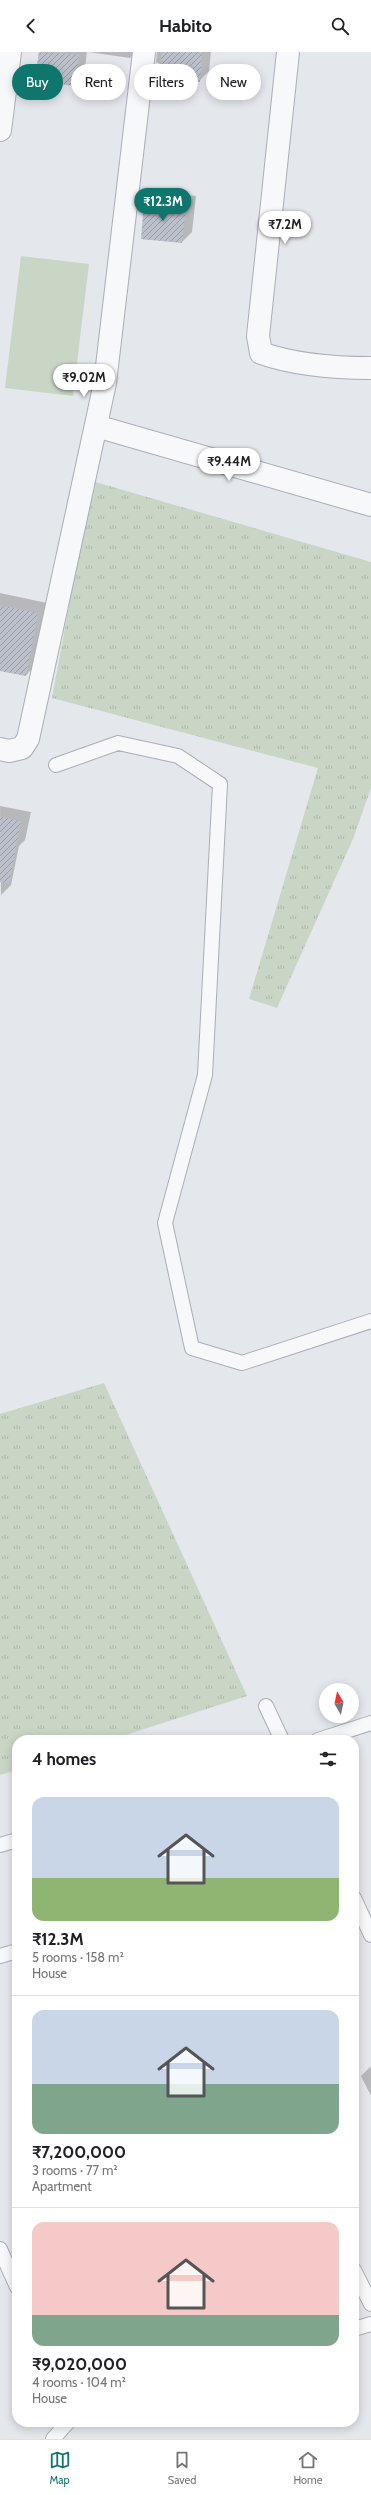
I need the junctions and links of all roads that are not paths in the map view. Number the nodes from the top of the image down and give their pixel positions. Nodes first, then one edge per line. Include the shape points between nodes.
1 (10, 52) edge
2 (144, 52) edge
3 (288, 52) edge
4 (0, 130) edge
5 (371, 368) edge
6 (96, 426) junction
7 (371, 505) edge
8 (0, 749) edge
9 (56, 765) dead end
10 (371, 1321) edge
11 (266, 1706) dead end
12 (371, 1722) edge
13 (280, 1735) edge
14 (333, 1735) edge
15 (12, 1841) edge
16 (0, 1845) edge
17 (359, 1909) edge
18 (371, 1935) edge
19 (12, 1952) edge
20 (0, 1956) edge
21 (0, 2249) edge
22 (12, 2276) edge
23 (359, 2280) edge
24 (371, 2304) edge
25 (371, 2324) edge
26 (359, 2328) edge
27 (64, 2427) edge
28 (53, 2439) edge

1 - 4 street
2 - 6 street via 105,383
3 - 5 street via 258,336 261,353 280,359
6 - 7 street
6 - 8 street via 28,739 22,748 9,751
9 - 10 lane via 118,743 178,756 220,784 205,1075 165,1223 192,1348 242,1363
11 - 13 lane
12 - 14 lane
15 - 16 lane
17 - 18 lane
19 - 20 lane
21 - 22 lane
23 - 24 lane
25 - 26 lane
27 - 28 lane

